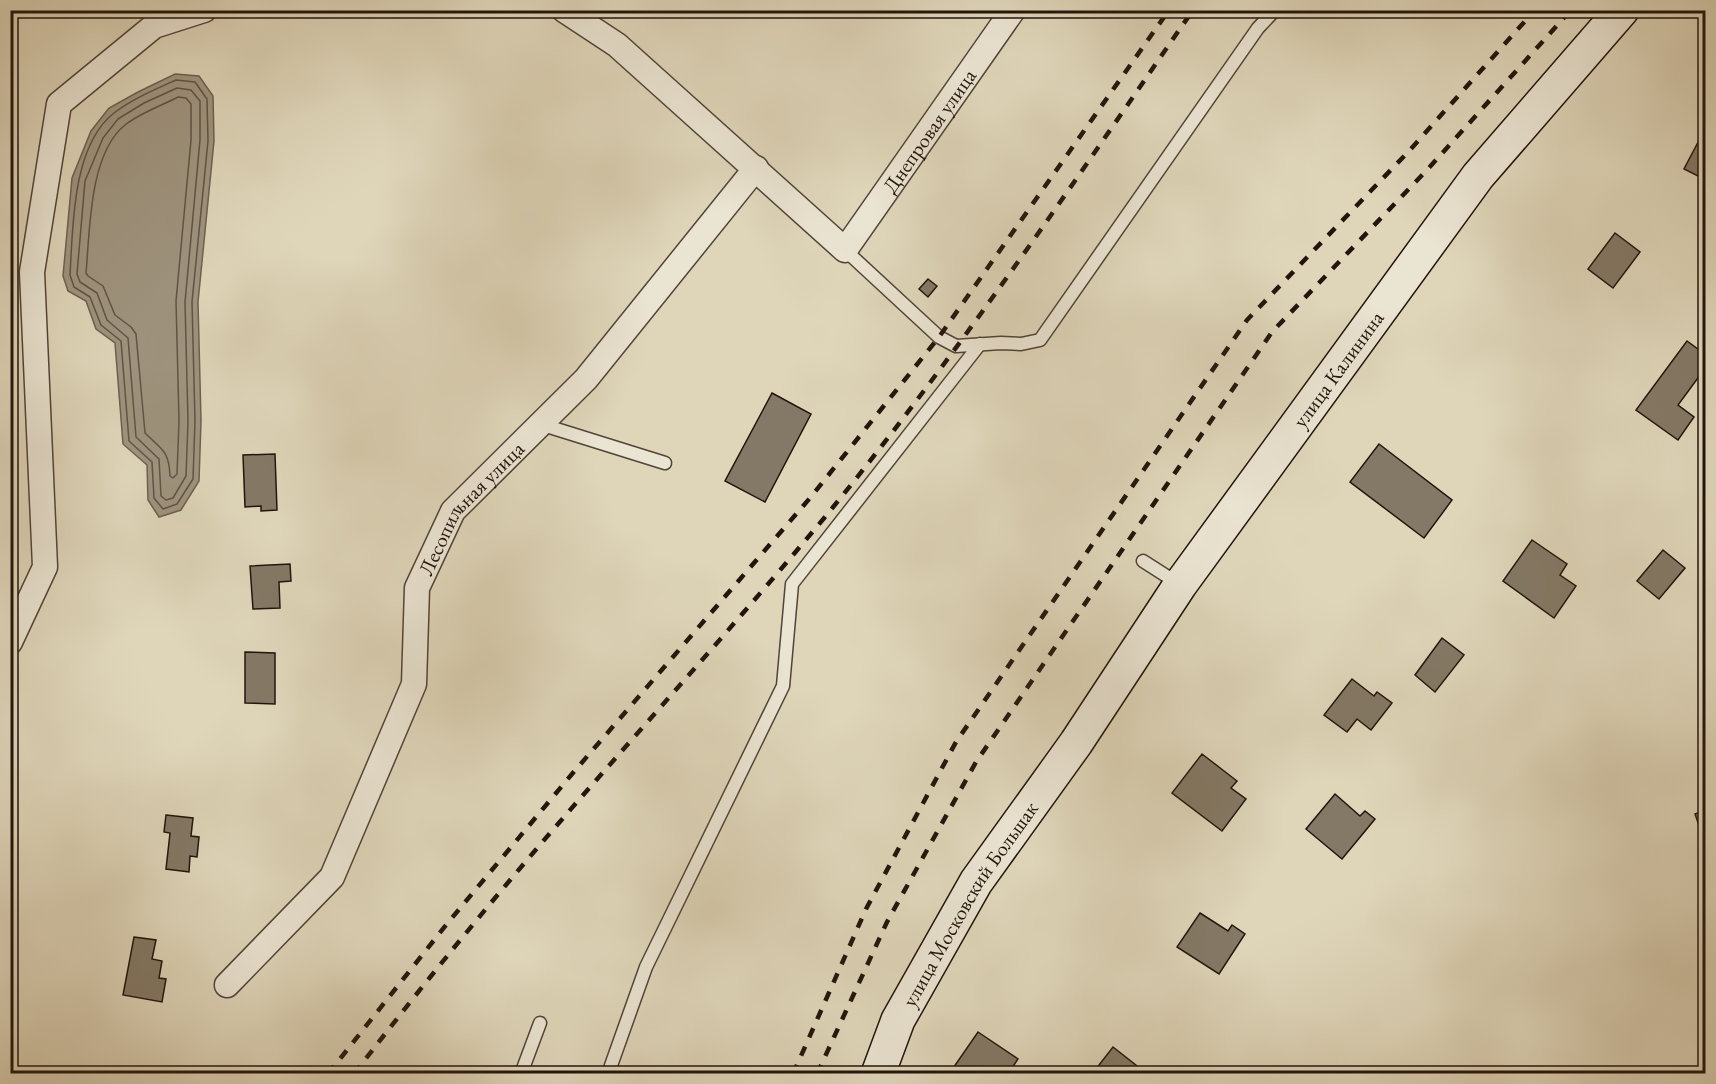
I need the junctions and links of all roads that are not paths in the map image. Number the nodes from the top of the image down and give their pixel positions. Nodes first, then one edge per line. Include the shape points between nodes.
1 (204, 10) edge
2 (564, 10) edge
3 (1013, 10) edge
4 (1275, 10) edge
5 (1622, 10) edge
6 (756, 168) junction
7 (845, 250) junction
8 (980, 344) junction
9 (540, 424) junction
10 (665, 463) dead end
11 (1143, 561) dead end
12 (1180, 585) junction
13 (10, 642) edge
14 (1076, 743) joint
15 (227, 985) dead end
16 (540, 1023) dead end
17 (521, 1074) edge
18 (608, 1074) edge
19 (878, 1074) edge

1 - 13 street via 154,26 58,104 32,272 45,567
2 - 6 street via 617,45
3 - 7 street, Днепровая улица
4 - 8 lane via 1258,28 1040,340
5 - 12 street, улица Калинина via 1478,176
6 - 7 street
6 - 9 street, Лесопильная улица via 585,379
7 - 8 lane via 939,337 956,346
8 - 18 lane via 792,584 783,686 646,967
9 - 10 lane
9 - 15 street, Лесопильная улица via 453,511 417,588 414,684 332,877
11 - 12 lane
12 - 14 street, улица Калинина
14 - 19 street, улица Московский Большак via 976,882 898,1020
16 - 17 lane

